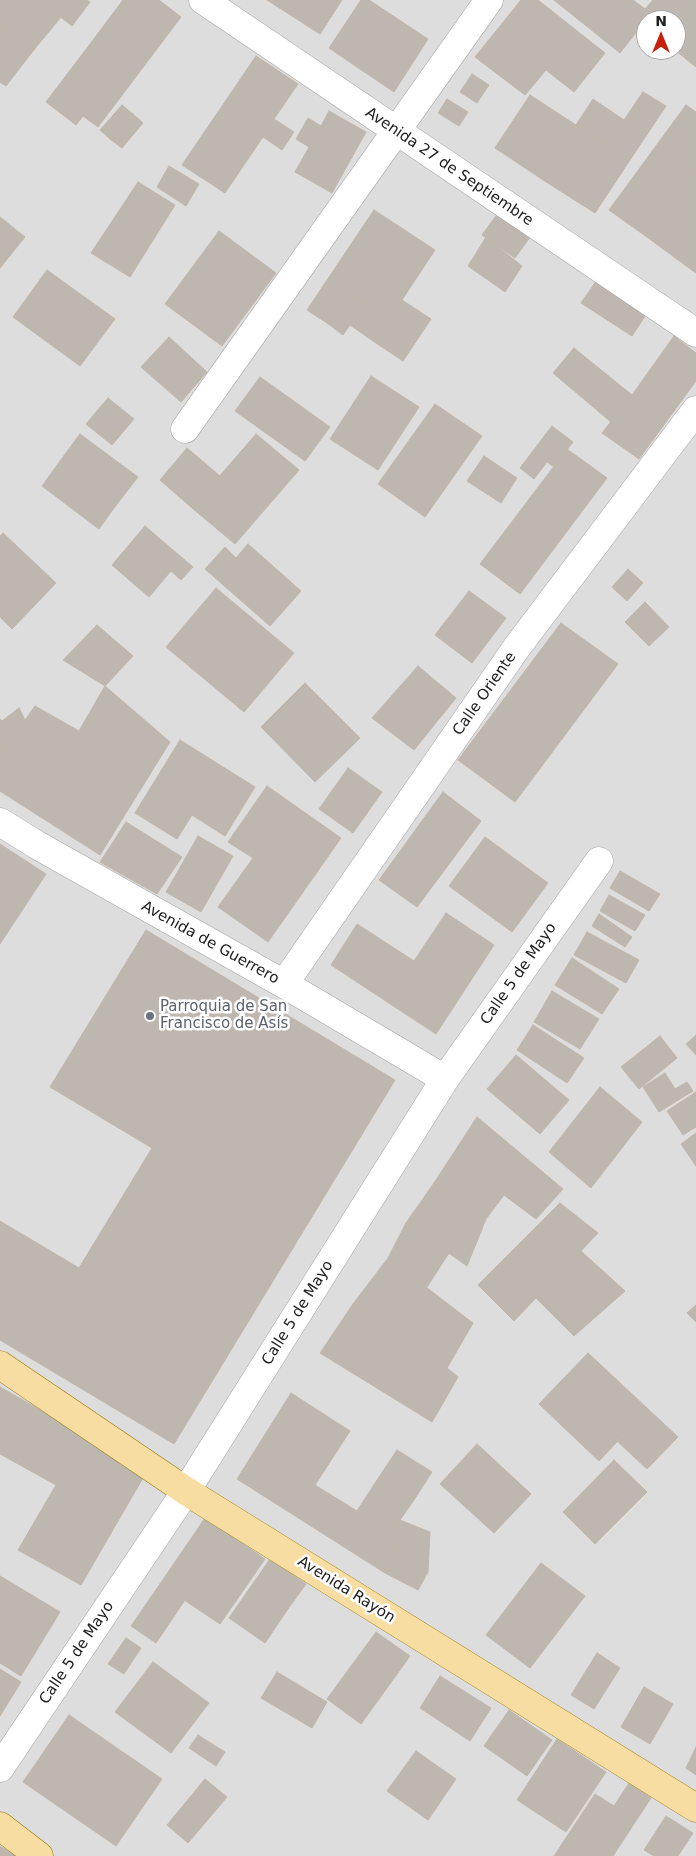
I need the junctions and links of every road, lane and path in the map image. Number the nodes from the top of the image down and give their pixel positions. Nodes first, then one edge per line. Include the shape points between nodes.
1 (203, 0) edge
2 (489, 0) edge
3 (396, 131) junction
4 (696, 333) edge
5 (696, 410) edge
6 (185, 429) dead end
7 (0, 822) edge
8 (599, 861) dead end
9 (284, 984) junction
10 (445, 1079) junction
11 (0, 1365) edge
12 (186, 1491) junction
13 (0, 1768) edge
14 (696, 1808) edge
15 (0, 1826) edge
16 (39, 1856) edge

1 - 3 street, Avenida 27 de Septiembre
2 - 3 street
3 - 4 street, Avenida 27 de Septiembre
3 - 6 street
5 - 9 street, Calle Oriente via 517,647
7 - 9 street, Avenida de Guerrero via 37,846
8 - 10 street, Calle 5 de Mayo
9 - 10 street, Avenida de Guerrero
10 - 12 street, Calle 5 de Mayo
11 - 12 main road, Avenida Rayón
12 - 13 street, Calle 5 de Mayo
12 - 14 main road, Avenida Rayón
15 - 16 main road

